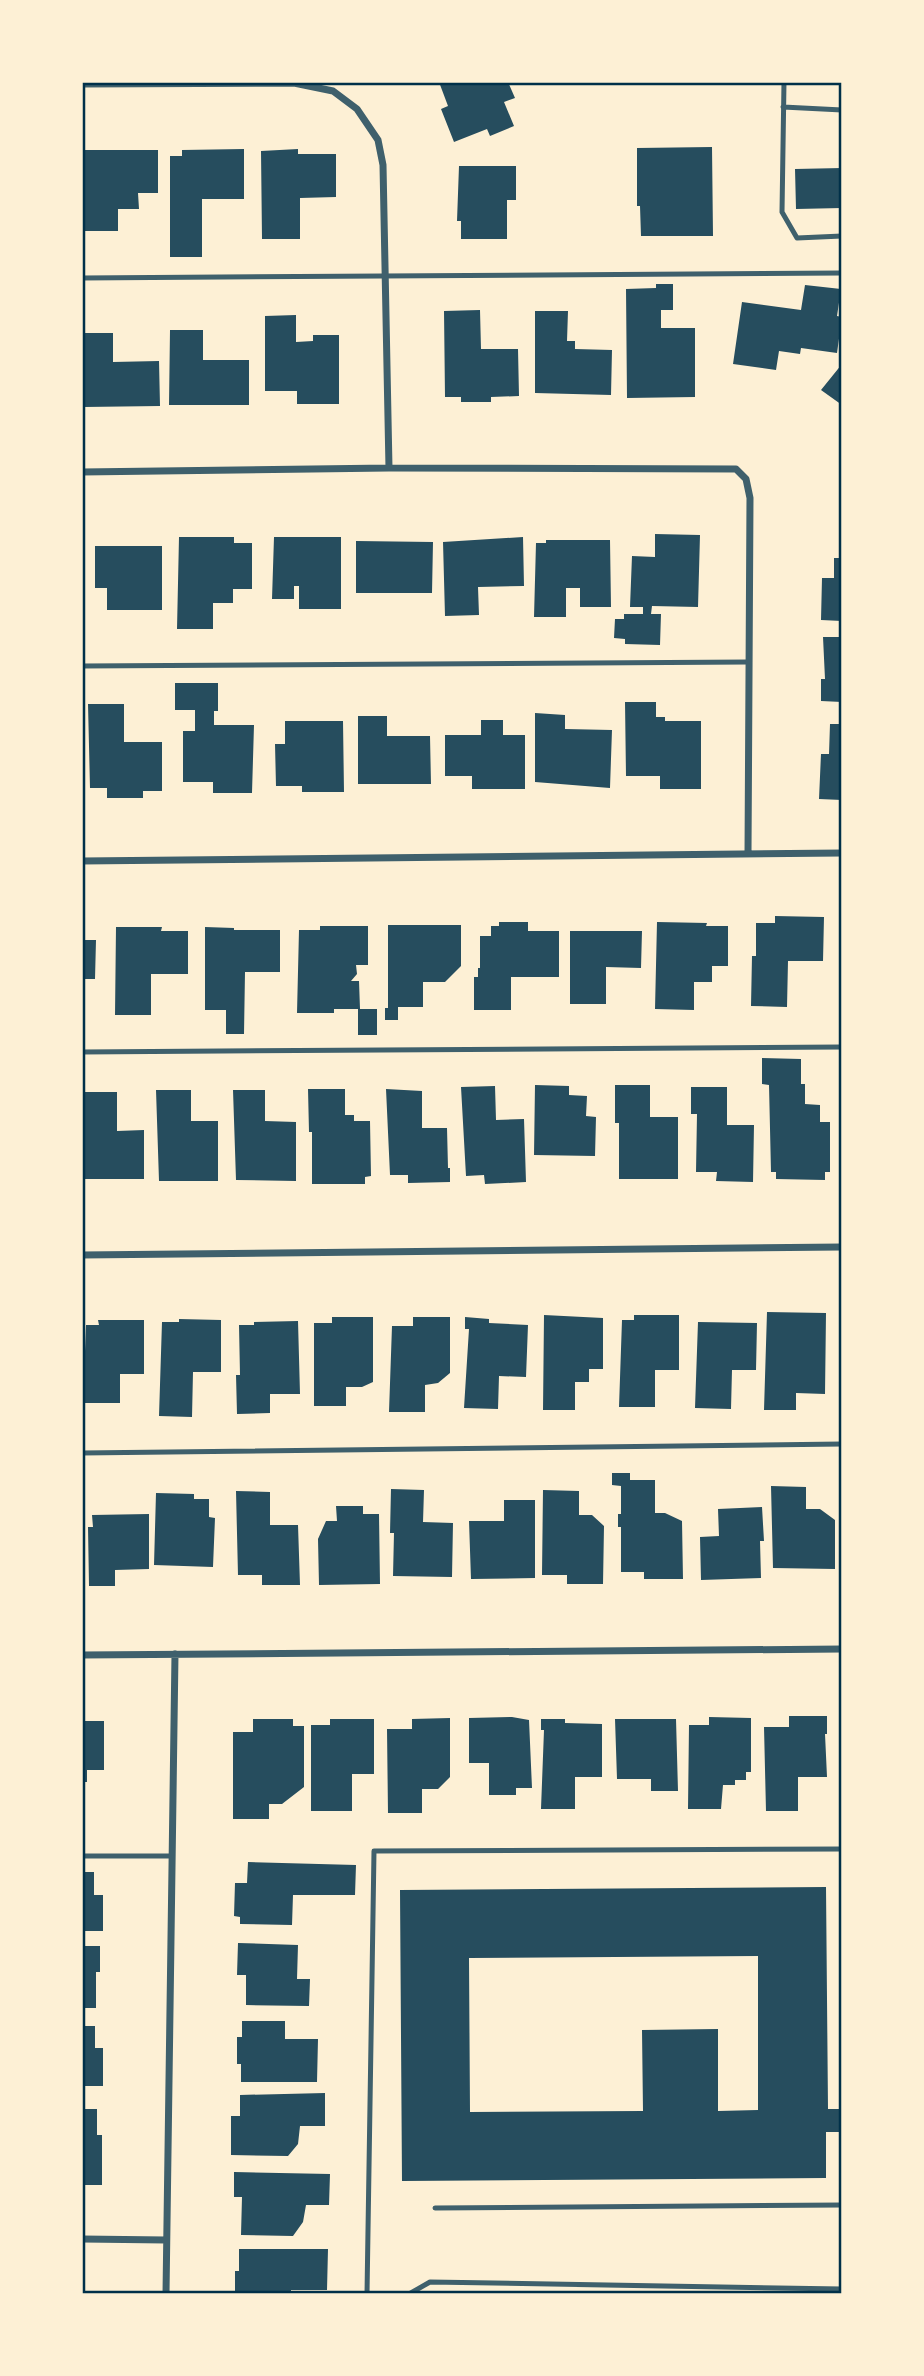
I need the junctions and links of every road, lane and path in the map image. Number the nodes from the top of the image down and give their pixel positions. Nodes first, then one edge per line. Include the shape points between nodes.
1 (784, 82) edge
2 (82, 84) edge
3 (783, 107) junction
4 (842, 110) edge
5 (842, 236) edge
6 (842, 273) edge
7 (384, 275) junction
8 (82, 278) edge
9 (389, 468) junction
10 (82, 472) edge
11 (748, 662) junction
12 (82, 666) edge
13 (842, 853) edge
14 (748, 854) junction
15 (82, 861) edge
16 (842, 1047) edge
17 (82, 1052) edge
18 (842, 1247) edge
19 (82, 1255) edge
20 (842, 1444) edge
21 (82, 1453) edge
22 (842, 1649) edge
23 (175, 1654) junction
24 (82, 1655) edge
25 (842, 1849) edge
26 (82, 1856) edge
27 (171, 1856) junction
28 (842, 2205) edge
29 (435, 2208) dead end
30 (82, 2239) edge
31 (166, 2240) junction
32 (842, 2289) edge
33 (166, 2294) edge
34 (367, 2294) edge
35 (409, 2294) edge

1 - 3 lane
2 - 7 street via 294,83 333,91 357,109 378,140 383,165
3 - 4 lane
3 - 5 lane via 782,212 797,238
6 - 7 lane
7 - 8 lane
7 - 9 street
9 - 10 street
9 - 11 street via 736,469 746,479 750,498
11 - 12 lane
11 - 14 street
13 - 14 street
14 - 15 street
16 - 17 lane
18 - 19 street
20 - 21 lane
22 - 23 street
23 - 24 street
23 - 27 street
25 - 34 lane via 374,1851
26 - 27 lane
27 - 31 street
28 - 29 lane
30 - 31 street
31 - 33 street
32 - 35 lane via 430,2282

